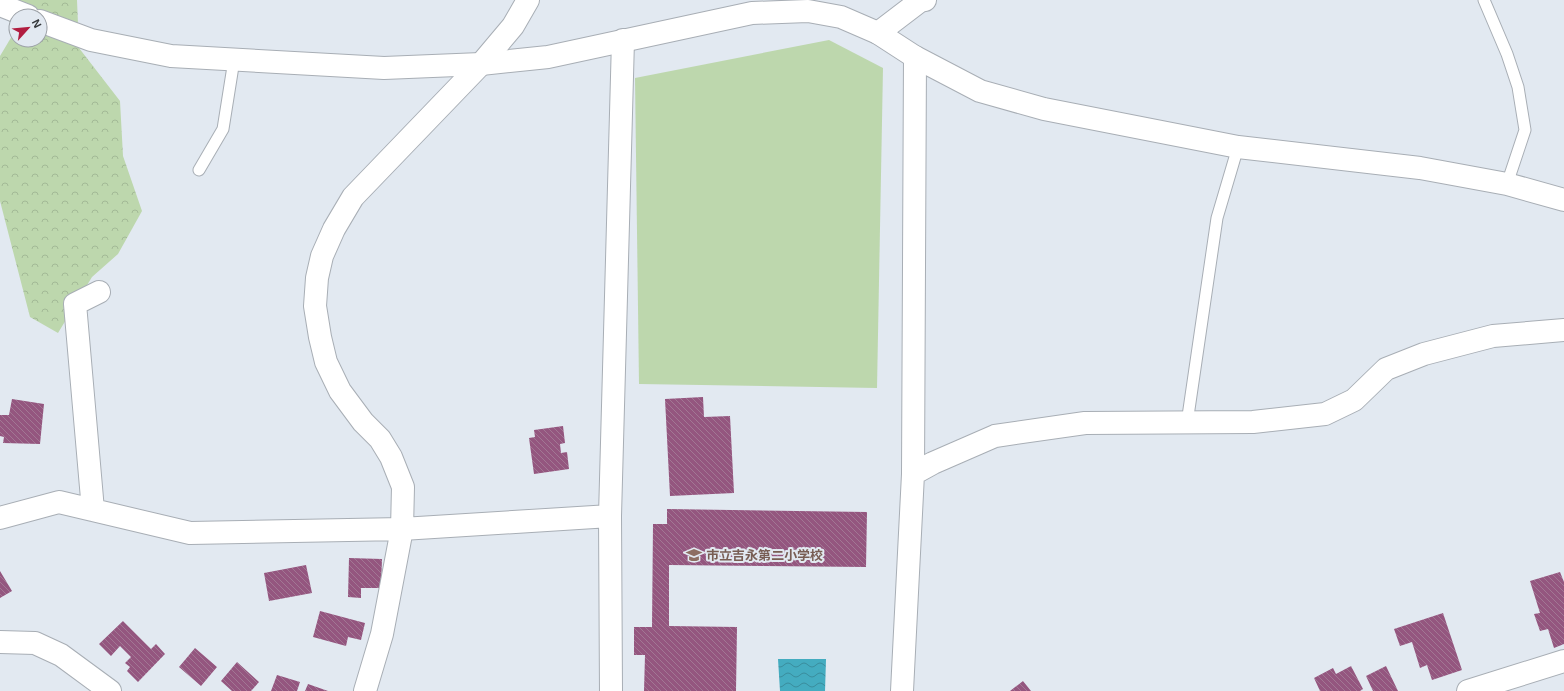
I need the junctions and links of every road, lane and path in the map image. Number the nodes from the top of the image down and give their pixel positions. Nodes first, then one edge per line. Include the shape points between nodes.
1 (528, 0) edge
2 (925, 0) edge
3 (1484, 0) edge
4 (48, 23) edge
5 (878, 33) junction
6 (623, 40) junction
7 (915, 57) junction
8 (234, 60) junction
9 (481, 64) junction
10 (1238, 147) junction
11 (199, 170) dead end
12 (1507, 184) junction
13 (1564, 200) edge
14 (99, 292) dead end
15 (1564, 330) edge
16 (1187, 423) junction
17 (913, 474) junction
18 (93, 510) junction
19 (610, 516) junction
20 (0, 518) edge
21 (402, 529) junction
22 (0, 642) edge
23 (1564, 660) edge
24 (110, 691) edge
25 (365, 691) edge
26 (611, 691) edge
27 (902, 691) edge
28 (1468, 691) edge

1 - 9 street via 513,26
2 - 5 street via 920,1
3 - 12 lane via 1518,87 1525,130
4 - 8 street via 92,40 171,56
5 - 6 street via 825,10 752,13
5 - 7 street
6 - 9 street via 548,57
6 - 19 street
7 - 10 street via 980,91 1044,109
7 - 17 street
8 - 9 street via 384,68
8 - 11 lane via 223,129
9 - 21 street via 353,197 322,256 317,278 316,306 326,362 340,391 363,422 380,439 391,457 402,487
10 - 12 street via 1420,168
10 - 16 lane via 1217,218
12 - 13 street
14 - 18 street via 75,304
15 - 16 street via 1493,336 1424,354 1386,369 1354,400 1325,414 1253,422
16 - 17 street via 1085,423 995,436
17 - 27 street
18 - 20 street via 59,502
18 - 21 street via 190,533
19 - 21 street
19 - 26 street
21 - 25 street via 382,634
22 - 24 street via 35,643 61,655
23 - 28 street

